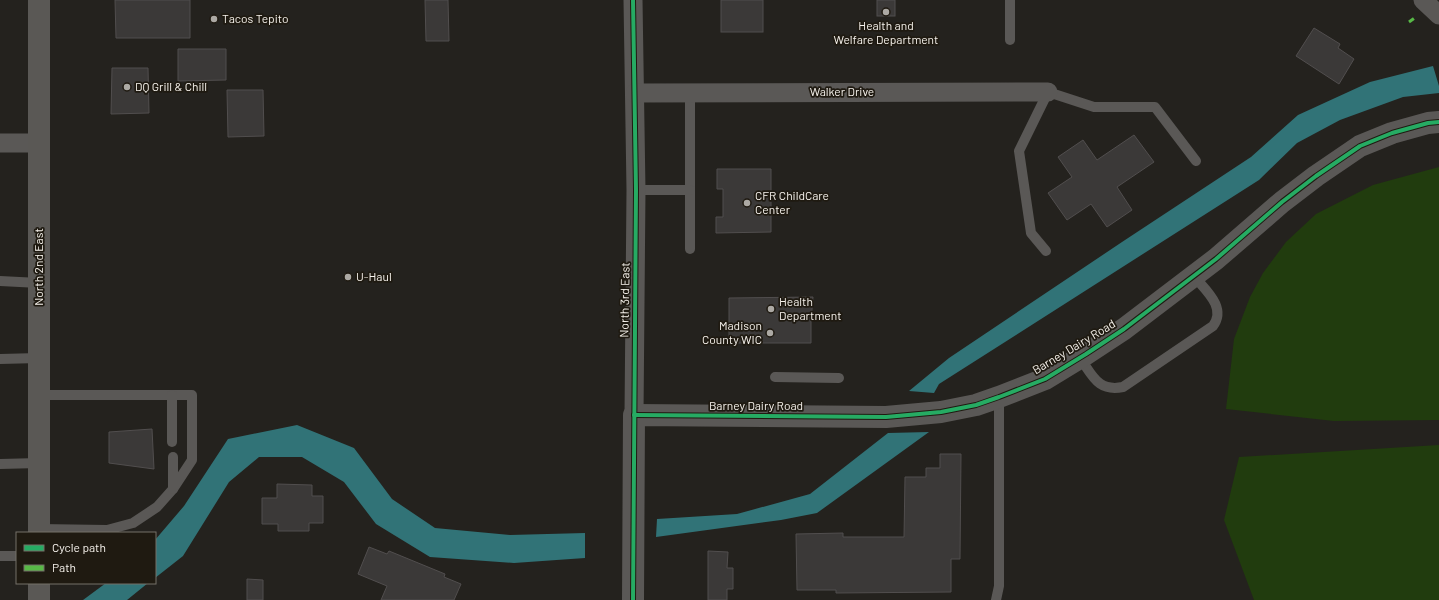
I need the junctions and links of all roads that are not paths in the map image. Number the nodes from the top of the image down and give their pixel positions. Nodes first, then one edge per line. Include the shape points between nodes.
1 (39, 0) edge
2 (633, 0) edge
3 (1010, 0) edge
4 (1423, 0) edge
5 (1439, 15) edge
6 (1010, 40) dead end
7 (1048, 92) junction
8 (635, 93) junction
9 (690, 93) junction
10 (1439, 122) edge
11 (0, 143) edge
12 (39, 143) junction
13 (1196, 161) dead end
14 (636, 190) junction
15 (690, 190) junction
16 (690, 249) dead end
17 (1046, 251) dead end
18 (1194, 276) junction
19 (0, 281) edge
20 (39, 283) junction
21 (0, 358) edge
22 (39, 358) junction
23 (1080, 358) junction
24 (775, 377) dead end
25 (839, 378) dead end
26 (39, 395) junction
27 (172, 395) junction
28 (999, 398) junction
29 (634, 415) junction
30 (172, 442) dead end
31 (173, 457) dead end
32 (39, 463) junction
33 (0, 464) edge
34 (173, 489) junction
35 (39, 531) edge
36 (0, 556) edge
37 (16, 556) edge
38 (39, 584) edge
39 (39, 600) edge
40 (633, 600) edge
41 (996, 600) edge

1 - 12 main road, North 2nd East
2 - 8 street, North 3rd East
3 - 6 lane
4 - 5 street
7 - 9 street, Walker Drive
7 - 13 lane via 1094,107 1155,107
7 - 17 lane via 1019,151 1031,233
8 - 9 street, Walker Drive
8 - 14 street, North 3rd East
9 - 15 lane
10 - 18 street, Barney Dairy Road via 1392,133 1360,146 1282,202
11 - 12 street
12 - 20 main road, North 2nd East
14 - 15 lane
14 - 29 street, North 3rd East
15 - 16 lane
18 - 23 street, Barney Dairy Road via 1124,329
18 - 23 lane via 1218,308 1213,326 1123,387 1114,389 1097,383
19 - 20 lane
20 - 22 main road, North 2nd East
21 - 22 lane
22 - 26 main road, North 2nd East
23 - 28 street, Barney Dairy Road via 1045,379
24 - 25 lane
26 - 27 lane
26 - 32 main road, North 2nd East
27 - 30 lane
27 - 34 lane via 192,395 192,460
28 - 29 street, Barney Dairy Road via 976,406 886,417
28 - 41 lane via 999,586
29 - 40 street, North 3rd East
31 - 34 lane
32 - 33 lane
32 - 35 main road, North 2nd East
34 - 35 lane via 157,507 133,523 107,530
36 - 37 lane
38 - 39 main road

